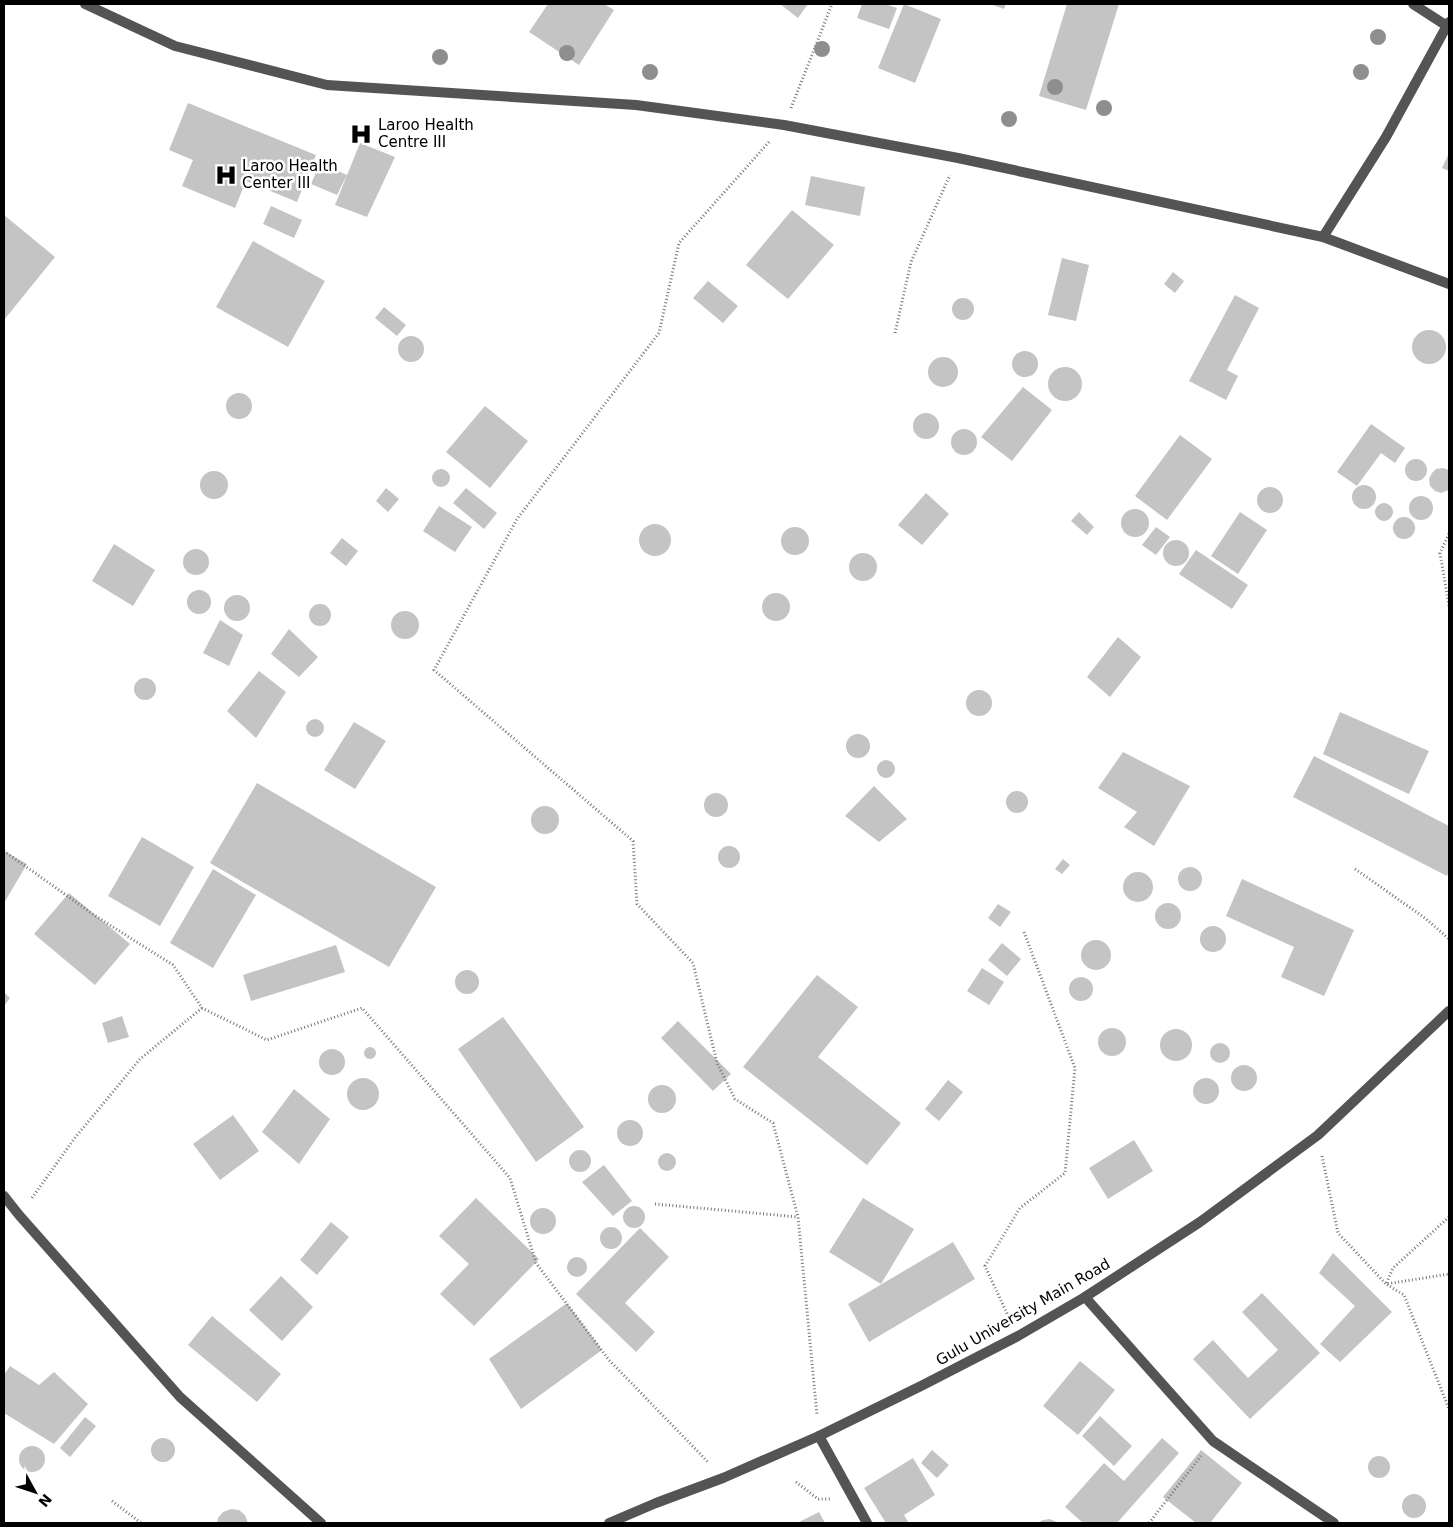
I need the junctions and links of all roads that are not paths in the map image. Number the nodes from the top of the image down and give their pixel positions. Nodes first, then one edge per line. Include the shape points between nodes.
1 (84, 4) edge
2 (1413, 4) edge
3 (1448, 24) edge
4 (1323, 237) junction
5 (1449, 284) edge
6 (1449, 1011) edge
7 (4, 1196) edge
8 (1085, 1297) junction
9 (820, 1436) junction
10 (321, 1523) edge
11 (609, 1523) edge
12 (867, 1523) edge
13 (1334, 1523) edge

1 - 4 street via 175,46 326,85 636,105 784,125 958,158
2 - 3 street
3 - 4 street via 1386,137
4 - 5 street
6 - 8 street, Gulu University Main Road via 1318,1135 1200,1222
7 - 10 street via 180,1397
8 - 9 street, Gulu University Main Road via 923,1386
8 - 13 street via 1212,1441
9 - 11 street, Gulu University Main Road
9 - 12 street

